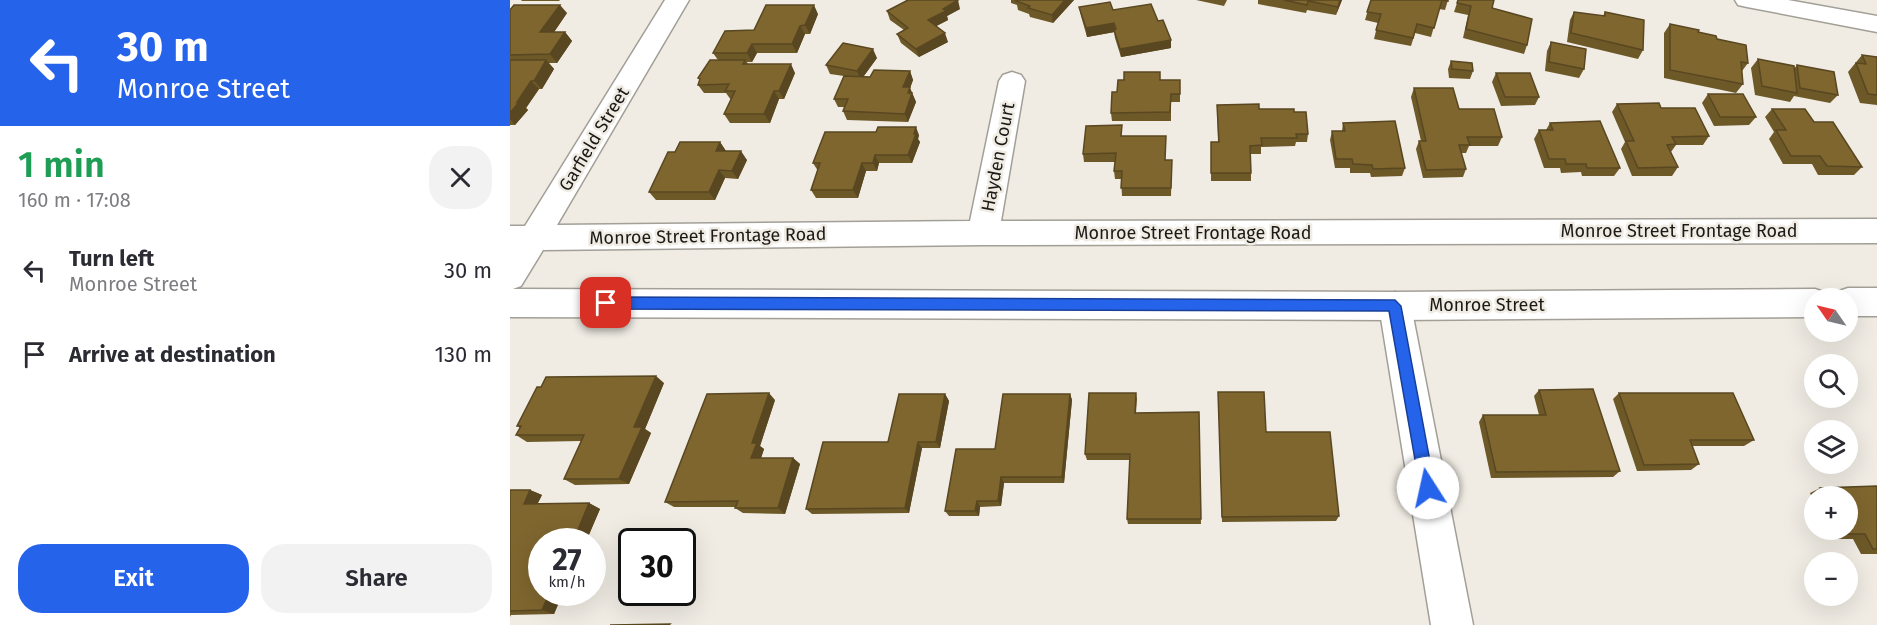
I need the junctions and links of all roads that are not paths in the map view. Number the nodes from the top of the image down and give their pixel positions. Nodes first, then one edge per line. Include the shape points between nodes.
1 (677, 0) edge
2 (1747, 0) edge
3 (1877, 24) edge
4 (1012, 81) dead end
5 (1877, 231) edge
6 (983, 233) junction
7 (523, 238) edge
8 (510, 277) edge
9 (1858, 302) edge
10 (1877, 302) edge
11 (510, 303) edge
12 (1804, 303) edge
13 (1395, 306) junction
14 (1452, 625) edge

1 - 7 street, Garfield Street
2 - 3 street
4 - 6 street, Hayden Court
5 - 6 street, Monroe Street Frontage Road
6 - 7 street, Monroe Street Frontage Road
7 - 8 street, Garfield Street
9 - 10 street
11 - 13 street, Monroe Street
12 - 13 street, Monroe Street
13 - 14 street

